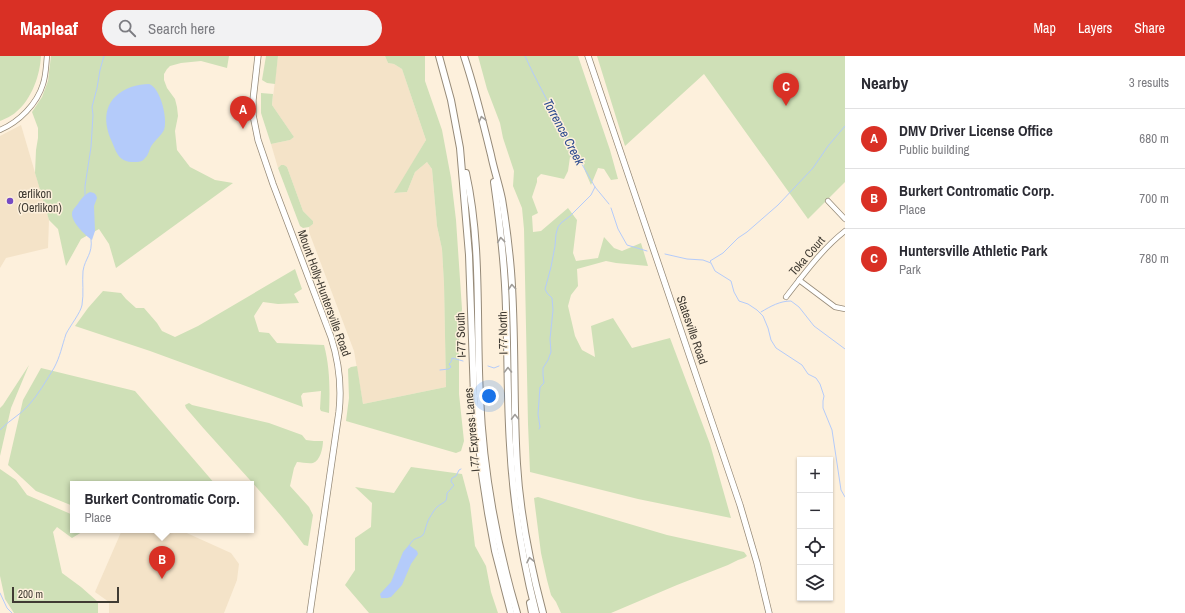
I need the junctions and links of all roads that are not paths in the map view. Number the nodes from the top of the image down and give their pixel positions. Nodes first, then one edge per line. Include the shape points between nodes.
1 (47, 56) edge
2 (258, 56) edge
3 (440, 56) edge
4 (464, 56) edge
5 (588, 56) edge
6 (0, 130) edge
7 (460, 148) junction
8 (491, 157) junction
9 (828, 201) dead end
10 (845, 219) edge
11 (845, 230) edge
12 (799, 280) junction
13 (786, 297) dead end
14 (845, 309) edge
15 (524, 561) junction
16 (505, 569) junction
17 (310, 613) edge
18 (511, 613) edge
19 (517, 613) edge
20 (521, 613) edge
21 (532, 613) edge
22 (536, 613) edge
23 (543, 613) edge
24 (768, 613) edge

1 - 6 street via 43,84 33,103 19,118
2 - 17 main road, Mount Holly-Huntersville Road via 253,115 258,140 331,337 340,375 339,412
3 - 7 highway, I-77 South
8 -> 4 highway, I 77 North
5 - 24 main road, Statesville Road via 740,505
7 - 16 highway, I 77 Express Lanes via 470,196 474,235 484,454
7 - 18 highway, I-77 South via 470,254 474,396 482,474 495,551
15 -> 8 highway via 512,472 506,291
23 -> 8 highway, I 77 North via 530,560 519,490 511,271 504,213
9 - 10 street
11 - 12 street, Toka Court
12 - 13 street, Toka Court
12 - 14 street via 835,307
15 - 21 highway
15 - 22 highway
16 - 19 highway, I 77 Express Lanes
16 - 20 highway

